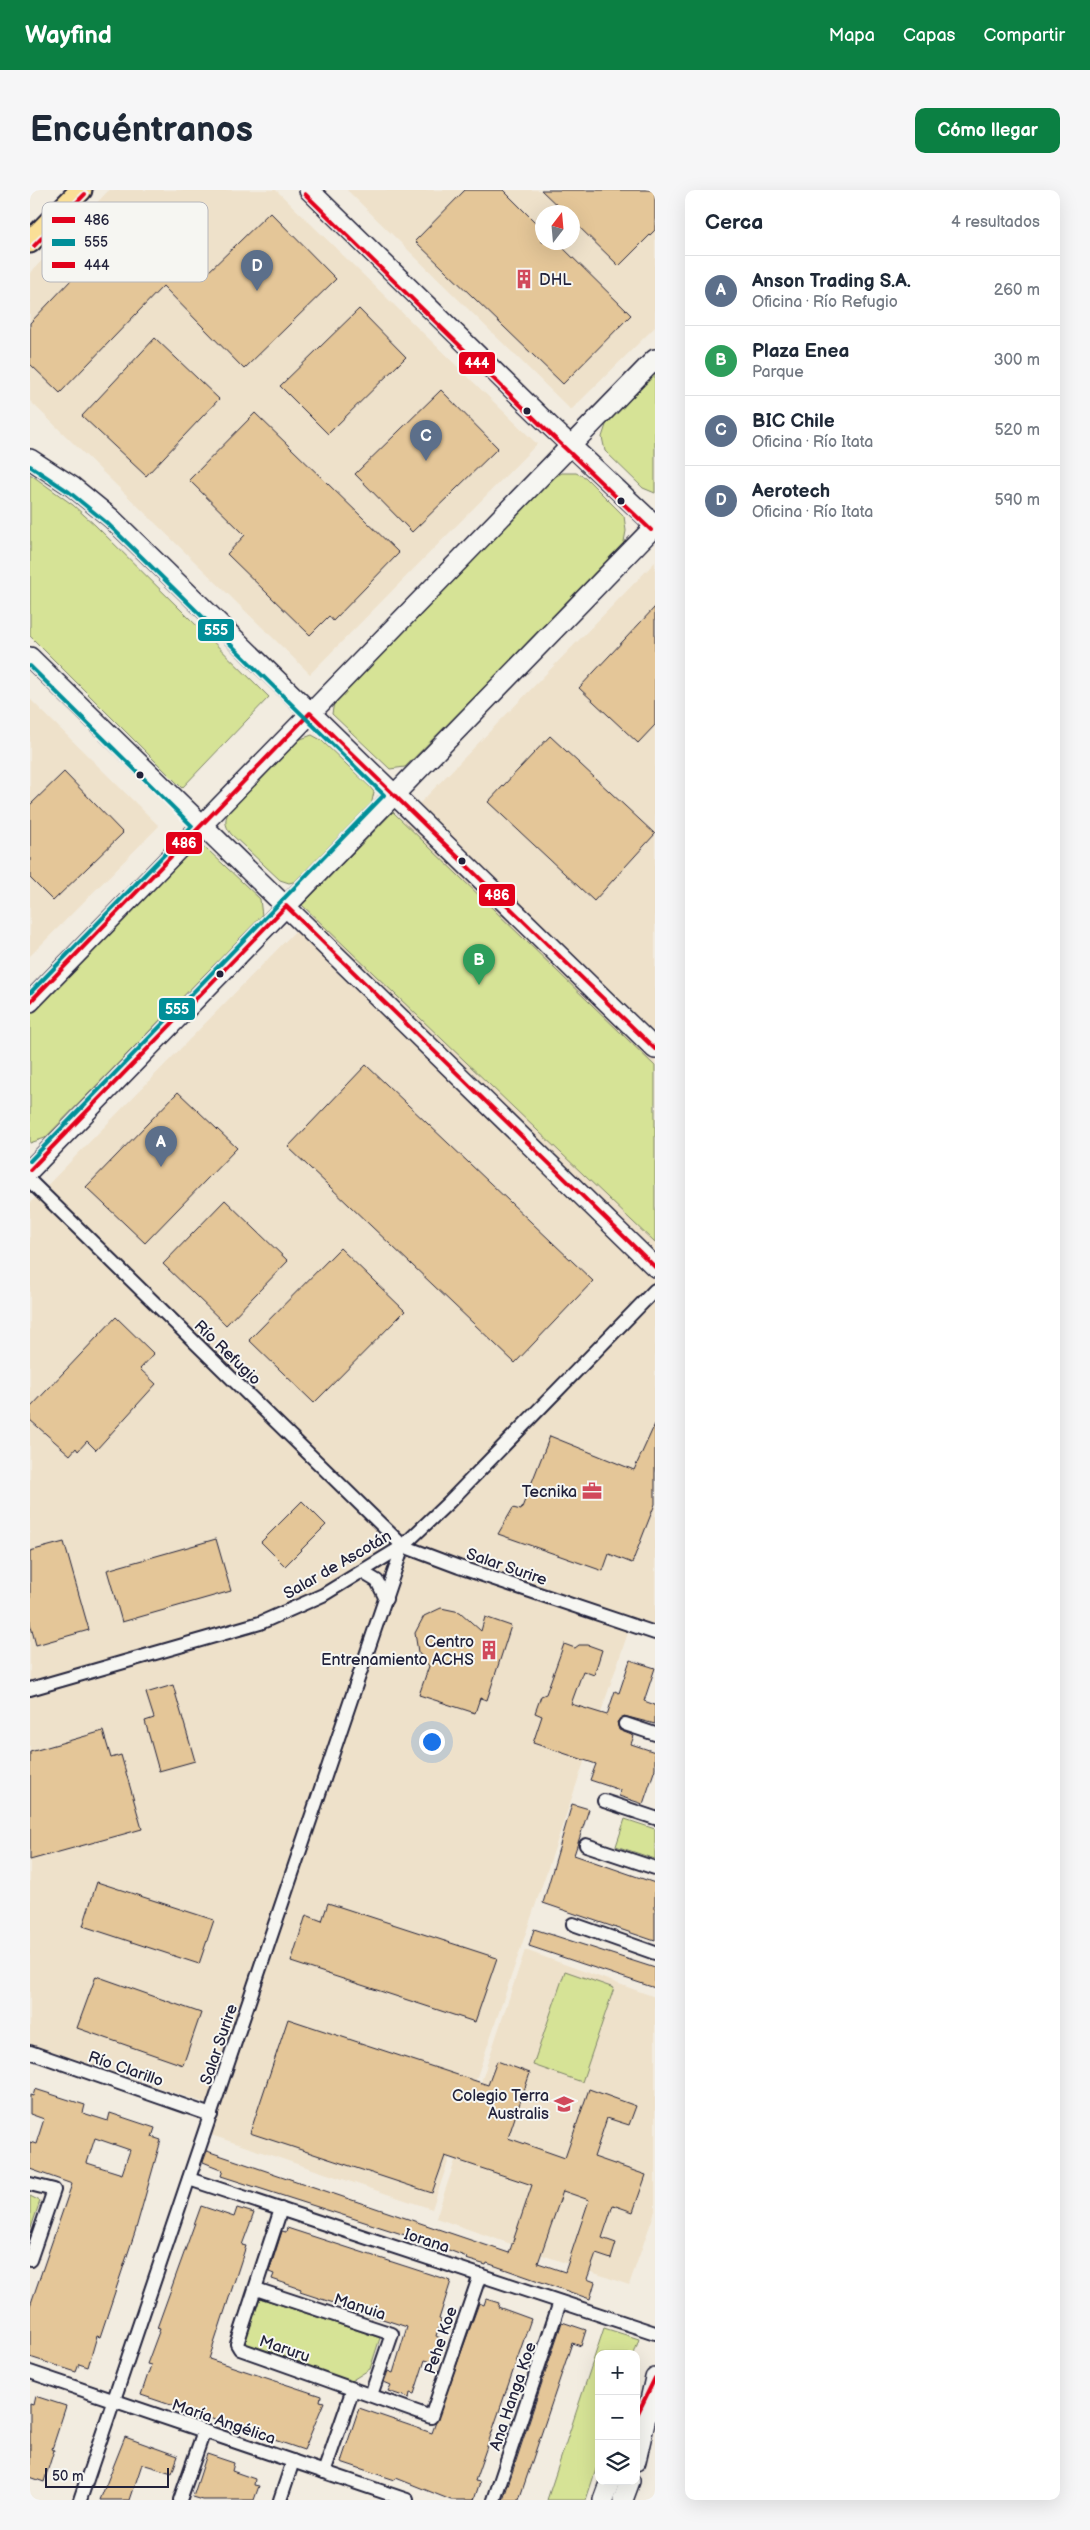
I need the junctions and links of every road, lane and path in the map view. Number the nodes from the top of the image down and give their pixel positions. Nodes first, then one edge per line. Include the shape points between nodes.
1 (81, 190) edge
2 (309, 190) edge
3 (69, 202) edge
4 (42, 230) edge
5 (30, 242) edge
6 (655, 359) edge
7 (570, 445) junction
8 (30, 459) edge
9 (655, 526) edge
10 (30, 657) edge
11 (310, 713) junction
12 (393, 794) junction
13 (201, 826) junction
14 (286, 906) junction
15 (30, 1002) edge
16 (655, 1049) edge
17 (30, 1170) edge
18 (30, 1181) edge
19 (655, 1267) edge
20 (655, 1290) edge
21 (404, 1546) junction
22 (362, 1572) junction
23 (386, 1599) junction
24 (655, 1633) edge
25 (30, 1689) edge
26 (625, 1724) dead end
27 (655, 1734) edge
28 (604, 1801) dead end
29 (655, 1818) edge
30 (586, 1845) dead end
31 (655, 1868) edge
32 (573, 1924) dead end
33 (655, 1954) edge
34 (30, 2052) edge
35 (211, 2115) junction
36 (189, 2179) junction
37 (30, 2184) edge
38 (281, 2209) junction
39 (30, 2260) edge
40 (480, 2275) junction
41 (256, 2289) junction
42 (560, 2302) junction
43 (655, 2333) edge
44 (30, 2372) edge
45 (653, 2385) edge
46 (353, 2389) junction
47 (372, 2396) junction
48 (114, 2401) junction
49 (640, 2409) edge
50 (431, 2417) joint
51 (204, 2432) junction
52 (640, 2443) edge
53 (293, 2461) junction
54 (324, 2472) junction
55 (609, 2485) edge
56 (629, 2485) edge
57 (80, 2500) edge
58 (180, 2500) edge
59 (280, 2500) edge
60 (408, 2500) edge
61 (494, 2500) edge
62 (603, 2500) edge
63 (624, 2500) edge

1 - 3 main road
2 - 7 street
4 - 5 main road
6 - 7 street
7 - 9 street
7 - 11 street
8 - 11 street via 73,487 111,518
9 - 12 street
10 - 13 street
11 - 12 street
11 - 13 street
12 - 14 street
12 - 16 street
13 - 14 street
13 - 15 street
14 - 17 street
14 - 19 street
18 - 21 street, Río Refugio
20 - 21 street, Salar de Ascotán
21 - 22 street, Salar de Ascotán
21 - 23 street, Salar Surire
21 - 24 street, Salar Surire
22 - 23 street via 377,1580
22 - 25 street, Salar de Ascotán via 323,1595 260,1623
23 - 35 street, Salar Surire
26 - 27 street
28 - 29 street
30 - 31 street
32 - 33 street
34 - 35 street, Río Clarillo
35 - 36 street, Salar Surire
36 - 38 street, Iorana
36 - 48 street, Salar Surire
37 - 39 street via 54,2190
38 - 40 street, Iorana
38 - 41 street, Maruru
40 - 42 street, Iorana
40 - 50 street, Pehe Koe
41 - 46 street, Maruru via 237,2344 240,2349
41 - 47 street, Manuia via 392,2334
42 - 43 street, Iorana
42 - 61 street, Ana Hanga Koe
44 - 48 street, María Angélica
45 - 49 street
45 - 52 street
46 - 47 street, Maruru
46 - 54 street
47 - 50 street, Maruru
48 - 51 street, María Angélica
48 - 57 street, Salar Surire
51 - 53 street, María Angélica
51 - 58 street
53 - 54 street, María Angélica
53 - 59 street
54 - 60 street, María Angélica
55 - 62 street
56 - 63 street

